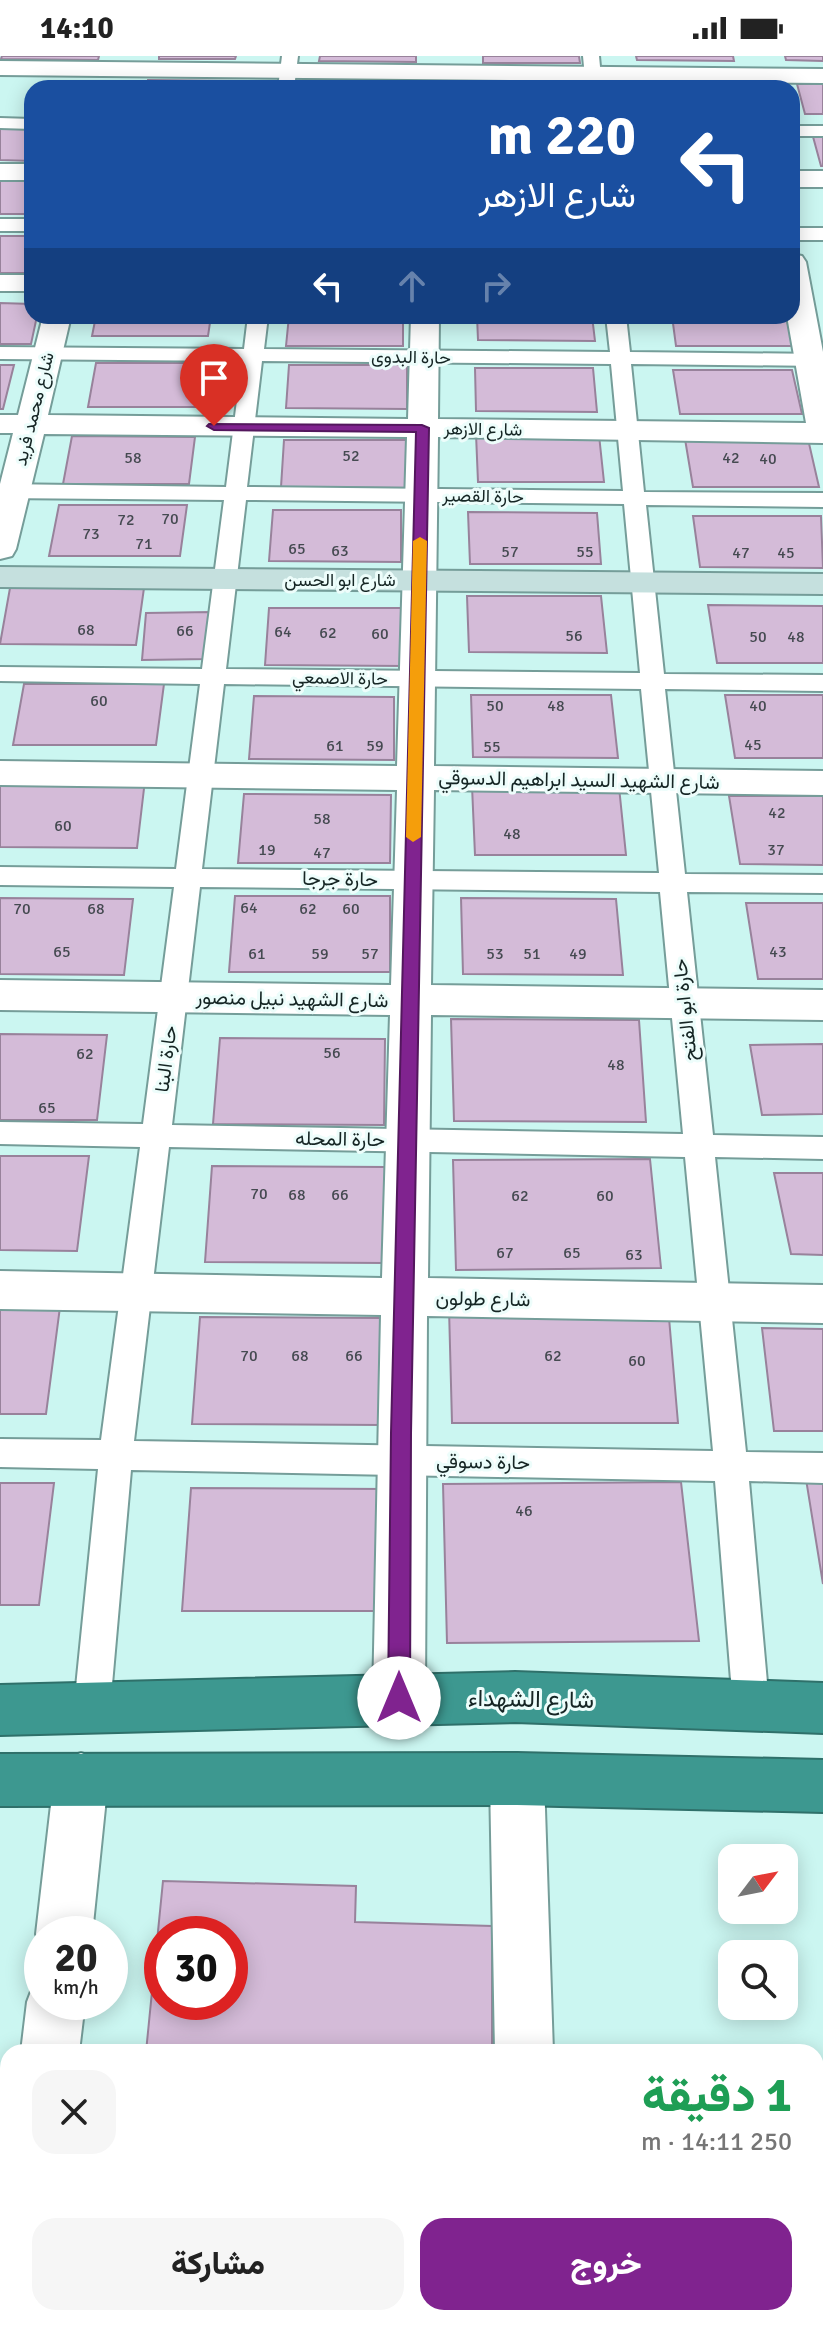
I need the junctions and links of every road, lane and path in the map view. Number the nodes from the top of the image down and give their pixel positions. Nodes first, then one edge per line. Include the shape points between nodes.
1 (0, 68) edge
2 (117, 71) edge
3 (288, 72) edge
4 (430, 72) edge
5 (592, 73) edge
6 (758, 73) edge
7 (823, 76) edge
8 (0, 123) edge
9 (24, 124) edge
10 (800, 131) edge
11 (823, 131) edge
12 (0, 172) edge
13 (24, 172) edge
14 (800, 179) edge
15 (823, 179) edge
16 (0, 225) edge
17 (24, 225) edge
18 (800, 234) edge
19 (823, 234) edge
20 (0, 283) edge
21 (24, 283) edge
22 (804, 293) edge
23 (55, 324) edge
24 (257, 324) edge
25 (425, 324) edge
26 (617, 324) edge
27 (0, 353) edge
28 (47, 354) junction
29 (253, 355) junction
30 (424, 357) junction
31 (620, 359) junction
32 (816, 360) edge
33 (15, 425) edge
34 (244, 427) junction
35 (422, 428) junction
36 (628, 431) junction
37 (823, 433) edge
38 (7, 491) edge
39 (236, 493) junction
40 (421, 496) junction
41 (635, 498) junction
42 (823, 500) edge
43 (0, 549) edge
44 (0, 577) edge
45 (225, 579) junction
46 (419, 581) junction
47 (643, 583) junction
48 (823, 584) edge
49 (0, 674) edge
50 (214, 676) junction
51 (417, 679) junction
52 (653, 681) junction
53 (823, 683) edge
54 (0, 773) edge
55 (201, 775) junction
56 (415, 778) junction
57 (662, 781) junction
58 (823, 783) edge
59 (0, 876) edge
60 (189, 877) junction
61 (412, 880) junction
62 (673, 882) junction
63 (823, 884) edge
64 (0, 995) edge
65 (173, 998) junction
66 (410, 1000) junction
67 (685, 1003) junction
68 (823, 1005) edge
69 (0, 1133) edge
70 (156, 1136) junction
71 (407, 1141) junction
72 (699, 1146) junction
73 (823, 1148) edge
74 (0, 1290) edge
75 (137, 1293) junction
76 (404, 1298) junction
77 (714, 1302) junction
78 (823, 1304) edge
79 (0, 1453) edge
80 (116, 1455) junction
81 (401, 1460) junction
82 (731, 1466) junction
83 (823, 1468) edge
84 (399, 1698) junction
85 (751, 1705) junction
86 (92, 1707) junction
87 (823, 1708) edge
88 (0, 1710) edge
89 (81, 1779) junction
90 (517, 1779) junction
91 (0, 1780) edge
92 (823, 1786) edge
93 (66, 1916) edge
94 (54, 2020) edge
95 (51, 2044) edge
96 (524, 2044) edge

1 - 2 street
2 - 3 street
3 - 4 street
4 - 5 street
5 - 6 street
6 - 7 street
8 - 9 lane
10 - 11 lane
12 - 13 street
14 - 15 street
16 - 17 lane
18 - 19 lane
20 - 21 street
22 - 32 street
23 - 28 street, شارع محمد فريد
24 - 29 lane, حارة البنا
25 - 30 street
26 - 31 lane, حارة ابو الفتح
27 - 28 lane, حارة البدوى
28 - 29 lane, حارة البدوى
28 - 33 street, شارع محمد فريد
29 - 30 lane, حارة البدوى
29 - 34 lane, حارة البنا
30 - 31 lane, حارة البدوى
30 - 35 street
31 - 32 lane, حارة البدوى
31 - 36 lane, حارة ابو الفتح
32 - 37 street
33 - 34 street, شارع الازهر
33 - 38 street, شارع محمد فريد
34 - 35 street, شارع الازهر
34 - 39 lane, حارة البنا
35 - 36 street, شارع الازهر
35 - 40 street
36 - 37 street, شارع الازهر
36 - 41 lane, حارة ابو الفتح
38 - 39 lane, حارة القصير
38 - 43 street, شارع محمد فريد
39 - 40 lane, حارة القصير
39 - 45 lane, حارة البنا
40 - 41 lane, حارة القصير
40 - 46 street
41 - 42 lane, حارة القصير
41 - 47 lane, حارة ابو الفتح
44 - 45 street, شارع ابو الحسن
45 - 46 street, شارع ابو الحسن
45 - 50 lane, حارة البنا
46 - 47 street, شارع ابو الحسن
46 - 51 street
47 - 48 street, شارع ابو الحسن
47 - 52 lane, حارة ابو الفتح
49 - 50 lane, حارة الاصمعي
50 - 51 lane, حارة الاصمعي
50 - 55 lane, حارة البنا
51 - 52 lane, حارة الاصمعي
51 - 56 street
52 - 53 lane, حارة الاصمعي
52 - 57 lane, حارة ابو الفتح
54 - 55 street, شارع الشهيد السيد ابراهيم الدسوقي
55 - 56 street, شارع الشهيد السيد ابراهيم الدسوقي
55 - 60 lane, حارة البنا
56 - 57 street, شارع الشهيد السيد ابراهيم الدسوقي
56 - 61 street
57 - 58 street, شارع الشهيد السيد ابراهيم الدسوقي
57 - 62 lane, حارة ابو الفتح
59 - 60 lane, حارة جرجا
60 - 61 lane, حارة جرجا
60 - 65 lane, حارة البنا
61 - 62 lane, حارة جرجا
61 - 66 street
62 - 63 lane, حارة جرجا
62 - 67 lane, حارة ابو الفتح
64 - 65 street, شارع الشهيد نبيل منصور
65 - 66 street, شارع الشهيد نبيل منصور
65 - 70 lane, حارة البنا
66 - 67 street, شارع الشهيد نبيل منصور
66 - 71 street
67 - 68 street, شارع الشهيد نبيل منصور
67 - 72 lane, حارة ابو الفتح
69 - 70 lane, حارة المحله
70 - 71 lane, حارة المحله
70 - 75 lane, حارة البنا
71 - 72 lane, حارة المحله
71 - 76 street
72 - 73 lane, حارة المحله
72 - 77 lane, حارة ابو الفتح
74 - 75 street, شارع طولون
75 - 76 street, شارع طولون
75 - 80 lane, حارة البنا
76 - 77 street, شارع طولون
76 - 81 street
77 - 78 street, شارع طولون
77 - 82 lane, حارة ابو الفتح
79 - 80 lane, حارة دسوقي
80 - 81 lane, حارة دسوقي
80 - 86 lane, حارة البنا
81 - 82 lane, حارة دسوقي
81 - 84 street
82 - 83 lane, حارة دسوقي
82 - 85 lane, حارة ابو الفتح
84 - 85 highway, شارع الشهداء
84 - 86 highway, شارع الشهداء
85 - 87 highway, شارع الشهداء
86 - 88 highway, شارع الشهداء
89 - 90 highway
89 - 91 highway
89 - 93 street
90 - 92 highway
90 - 96 street
94 - 95 street

